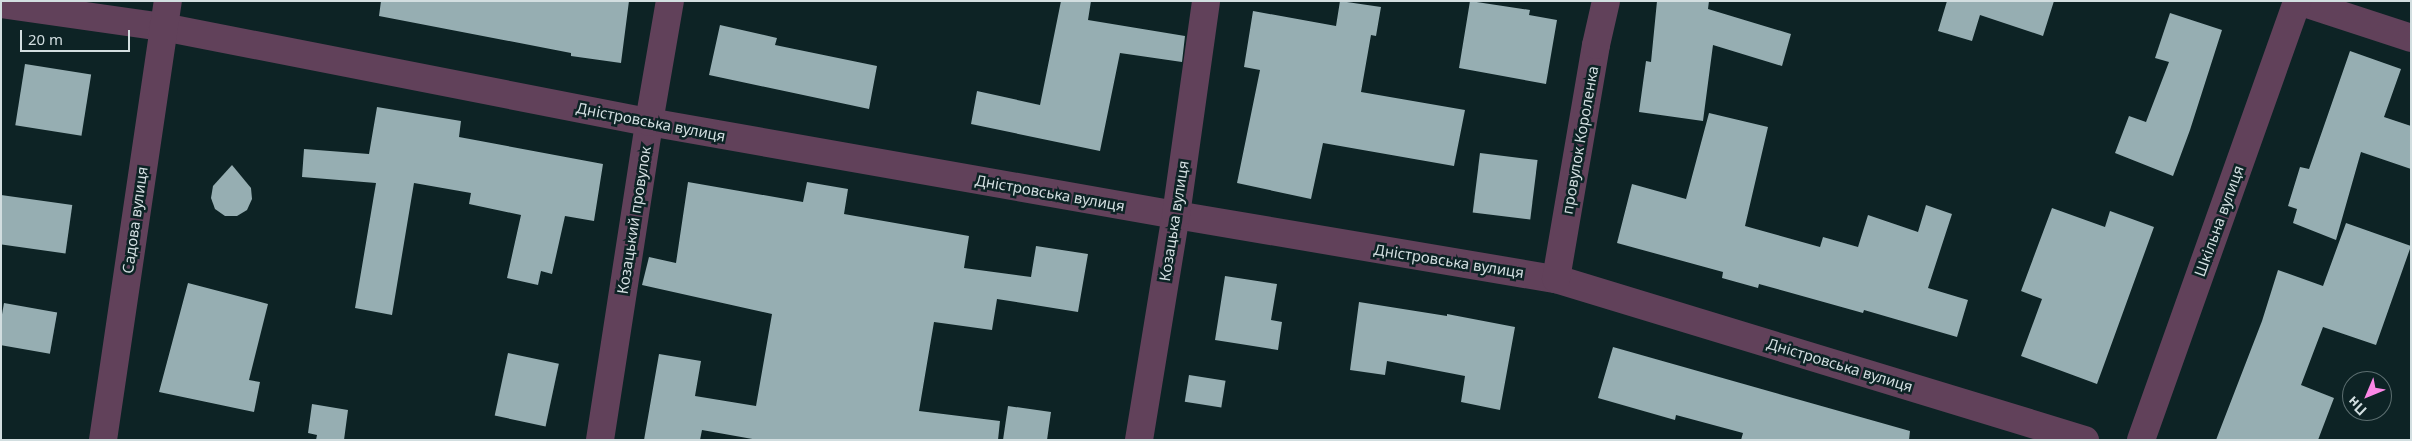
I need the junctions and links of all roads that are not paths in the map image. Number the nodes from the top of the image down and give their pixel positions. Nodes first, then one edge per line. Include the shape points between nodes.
1 (670, 1) edge
2 (1206, 1) edge
3 (1606, 1) edge
4 (2298, 1) edge
5 (1, 4) edge
6 (166, 14) edge
7 (2411, 38) edge
8 (649, 122) junction
9 (1176, 215) junction
10 (1556, 278) junction
11 (103, 440) edge
12 (600, 440) edge
13 (1139, 440) edge
14 (2085, 440) edge
15 (2141, 440) edge

1 - 8 street, Козацький провулок
2 - 9 street, Козацька вулиця
3 - 10 street, провулок Короленка
4 - 7 street
4 - 15 street, Шкільна вулиця
5 - 6 street, Дністровська вулиця
6 - 8 street, Дністровська вулиця
6 - 11 street, Садова вулиця
8 - 9 street, Дністровська вулиця
8 - 12 street, Козацький провулок
9 - 10 street, Дністровська вулиця
9 - 13 street, Козацька вулиця
10 - 14 street, Дністровська вулиця

